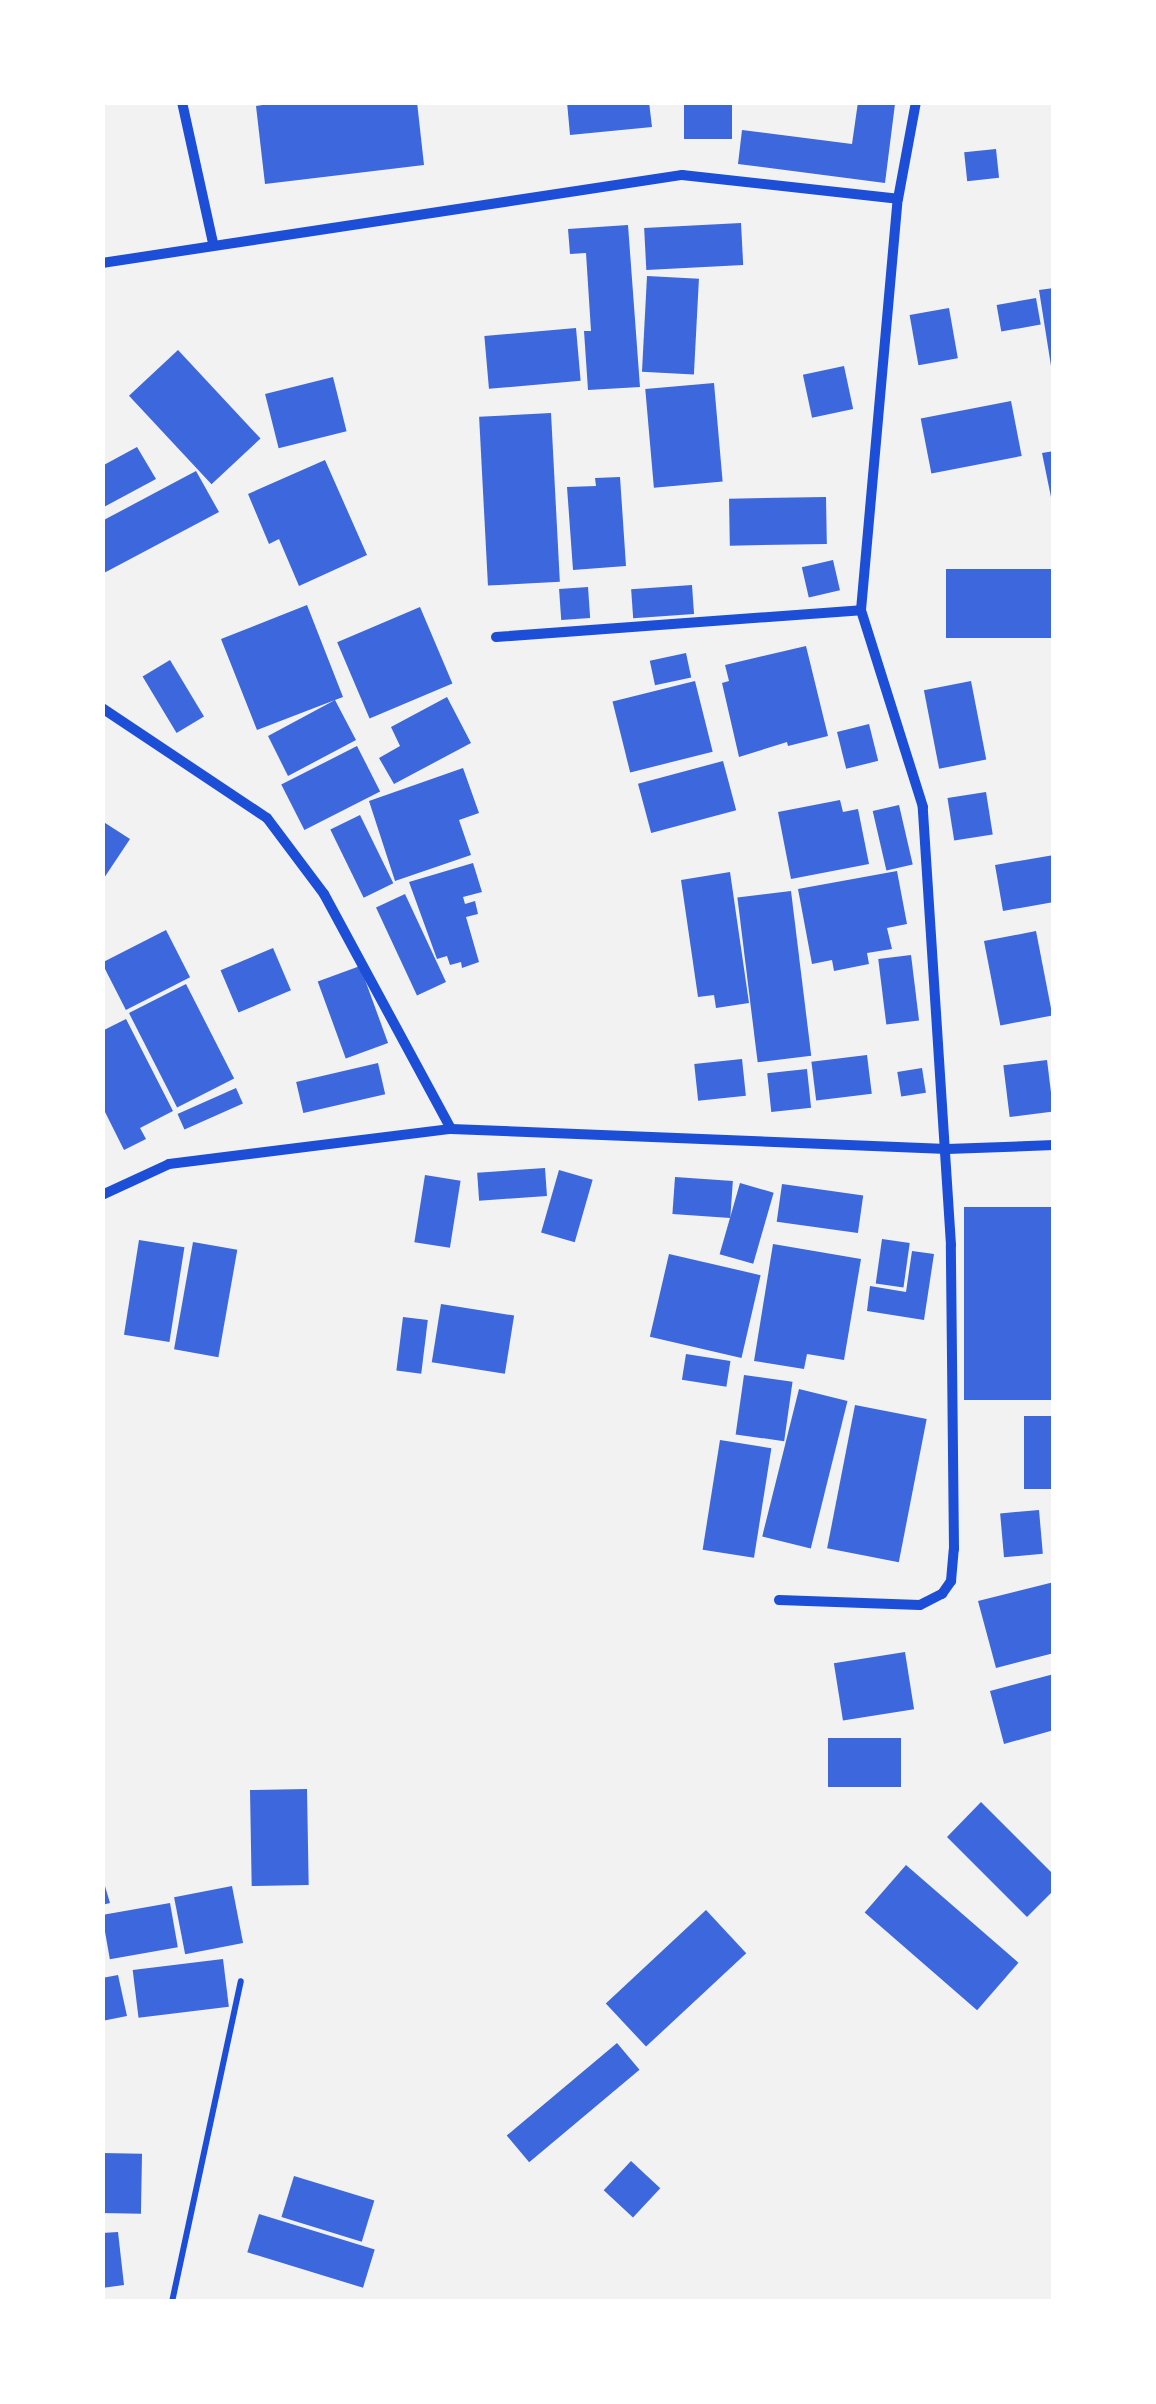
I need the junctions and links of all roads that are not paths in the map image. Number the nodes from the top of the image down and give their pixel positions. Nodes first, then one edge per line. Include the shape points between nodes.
1 (182, 102) edge
2 (916, 102) edge
3 (898, 200) junction
4 (213, 244) junction
5 (102, 262) edge
6 (861, 610) junction
7 (496, 637) dead end
8 (102, 708) edge
9 (451, 1128) junction
10 (1054, 1145) edge
11 (946, 1149) junction
12 (102, 1195) edge
13 (779, 1600) dead end

1 - 4 street
2 - 3 street
3 - 4 street via 682,176
3 - 6 street
4 - 5 street
6 - 7 street
6 - 11 street via 922,807
8 - 9 street via 267,818 324,894
9 - 11 street
9 - 12 street via 169,1164
10 - 11 street
11 - 13 street via 951,1581 920,1605

